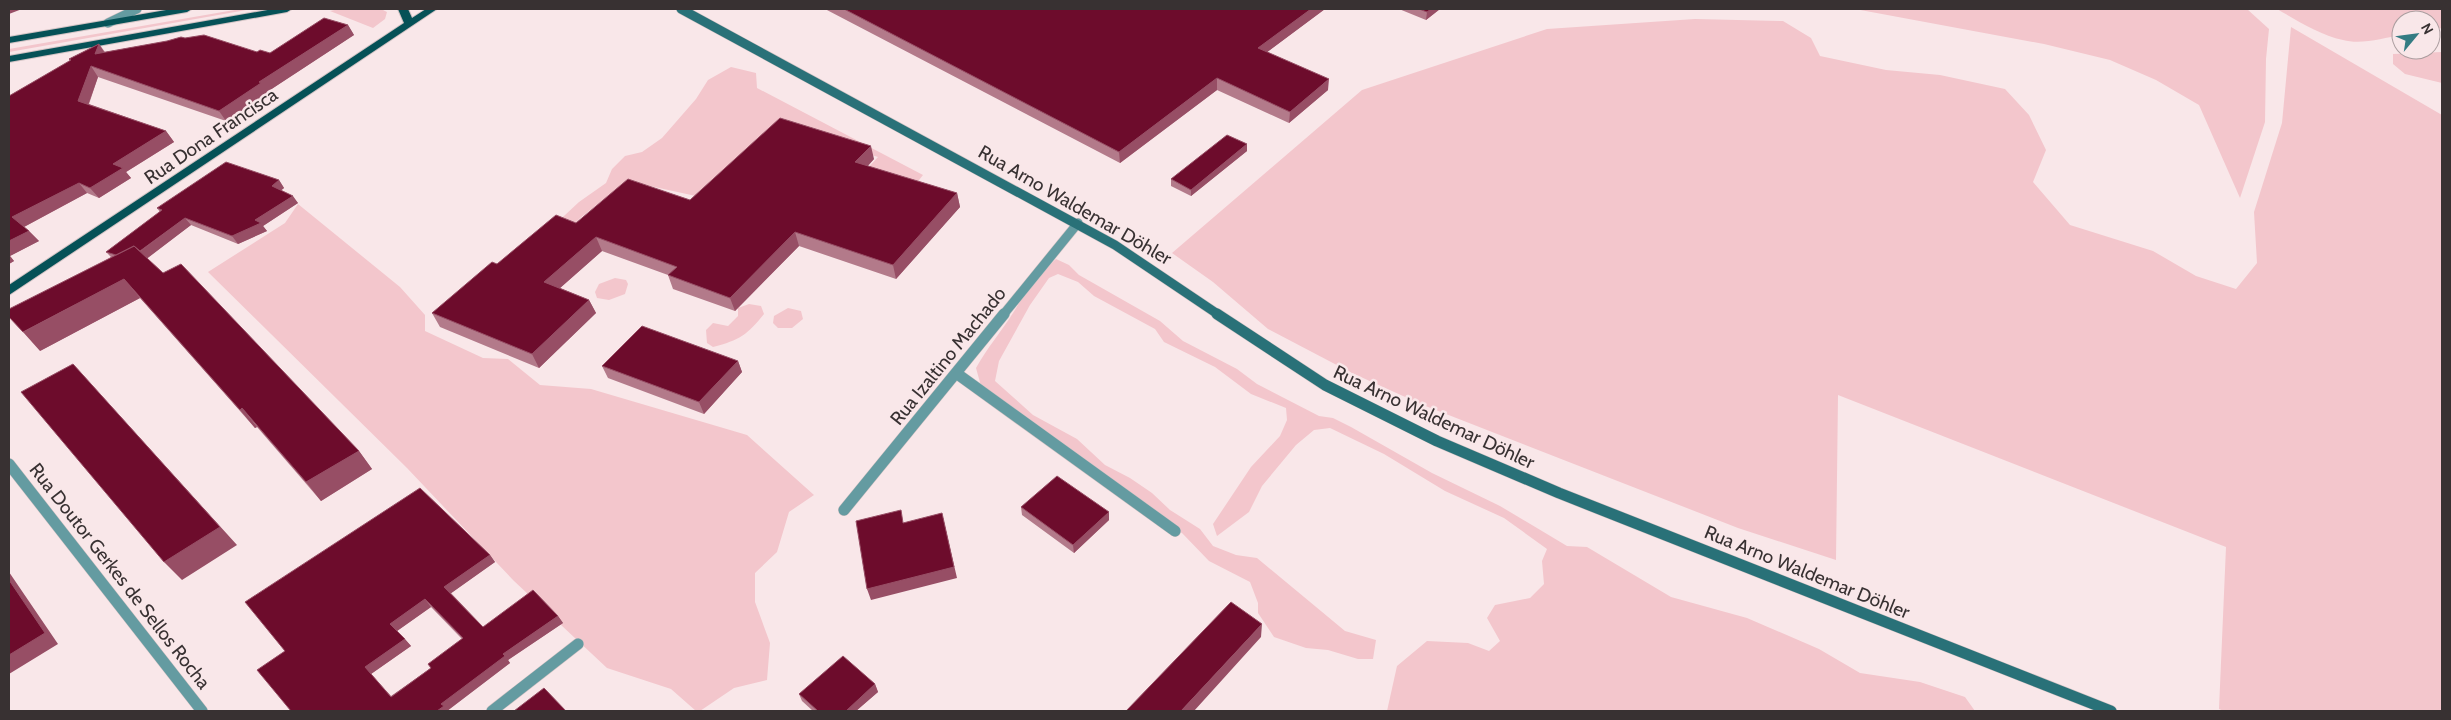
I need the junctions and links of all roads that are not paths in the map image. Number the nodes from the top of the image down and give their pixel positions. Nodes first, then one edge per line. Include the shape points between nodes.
1 (137, 9) edge
2 (187, 9) edge
3 (287, 9) edge
4 (404, 9) edge
5 (432, 9) edge
6 (681, 9) edge
7 (108, 23) junction
8 (410, 24) junction
9 (9, 40) edge
10 (9, 59) edge
11 (1078, 223) junction
12 (9, 291) edge
13 (956, 373) junction
14 (9, 464) edge
15 (844, 510) dead end
16 (1175, 531) dead end
17 (578, 644) dead end
18 (202, 711) edge
19 (492, 711) edge
20 (2111, 711) edge

1 - 7 street
2 - 7 main road
3 - 10 main road
4 - 8 main road
5 - 8 main road, Rua Dona Francisca
6 - 11 main road, Rua Arno Waldemar Döhler
7 - 9 main road
8 - 12 main road, Rua Dona Francisca
11 - 13 street, Rua Izaltino Machado
11 - 20 main road, Rua Arno Waldemar Döhler via 1151,267 1320,382 1436,442
13 - 15 street, Rua Izaltino Machado
13 - 16 street
14 - 18 street, Rua Doutor Gerkes de Sellos Rocha
17 - 19 street

